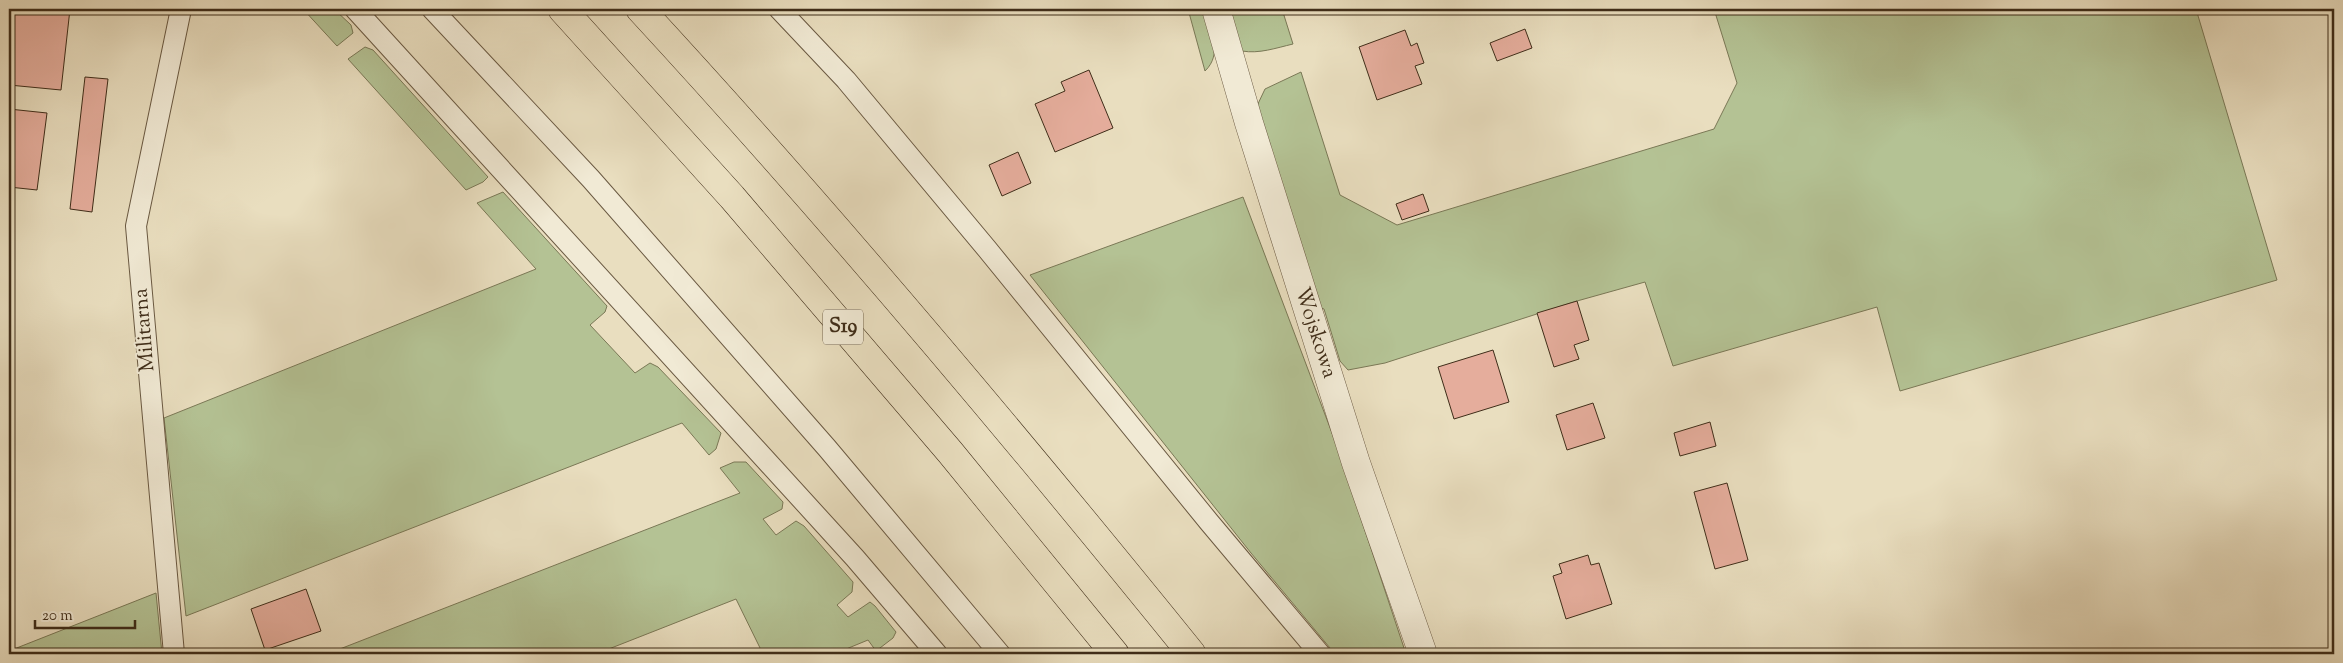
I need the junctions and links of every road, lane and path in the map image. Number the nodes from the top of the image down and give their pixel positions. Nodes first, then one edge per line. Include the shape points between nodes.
1 (181, 9) edge
2 (355, 9) edge
3 (432, 9) edge
4 (562, 9) edge
5 (640, 9) edge
6 (780, 9) edge
7 (1216, 9) edge
8 (174, 654) edge
9 (937, 654) edge
10 (1000, 654) edge
11 (1115, 654) edge
12 (1192, 654) edge
13 (1320, 654) edge
14 (1422, 654) edge

1 - 8 lane, Militarna via 136,226
2 - 9 lane via 849,551
3 - 10 lane via 591,178 827,448
4 - 11 highway, S19 via 751,219 950,452
5 - 12 highway via 762,141 973,386
6 - 13 lane via 846,80
7 - 14 street, Wojskowa via 1356,463

